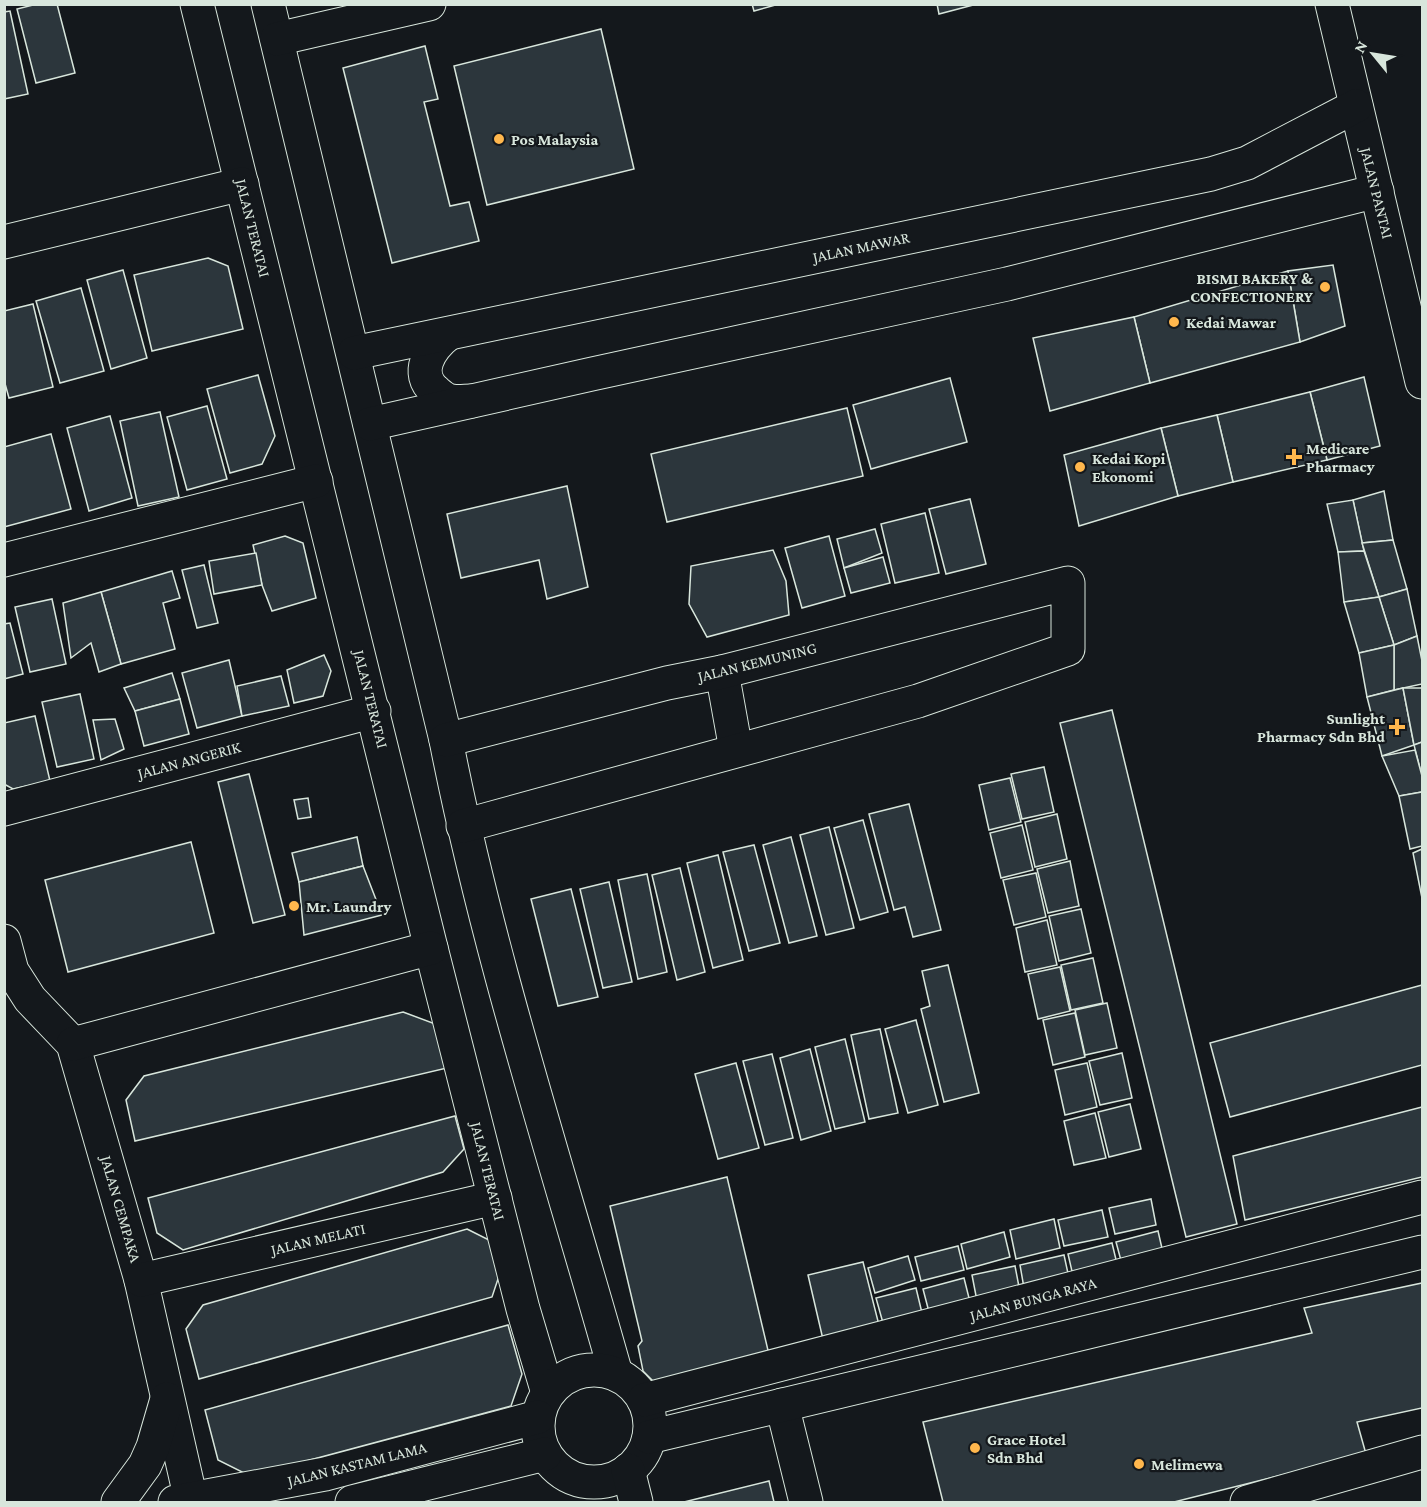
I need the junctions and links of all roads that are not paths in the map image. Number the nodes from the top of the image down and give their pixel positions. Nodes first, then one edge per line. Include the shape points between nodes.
1 (197, 4) edge
2 (268, 4) edge
3 (429, 4) edge
4 (1332, 4) edge
5 (336, 15) edge
6 (277, 39) junction
7 (1356, 106) junction
8 (242, 184) junction
9 (1377, 191) junction
10 (4, 242) edge
11 (448, 334) junction
12 (354, 353) junction
13 (1422, 382) edge
14 (473, 401) junction
15 (370, 424) junction
16 (316, 481) junction
17 (4, 560) edge
18 (722, 672) junction
19 (374, 711) junction
20 (446, 740) junction
21 (736, 750) junction
22 (4, 809) edge
23 (463, 826) junction
24 (4, 940) edge
25 (431, 948) junction
26 (73, 1044) junction
27 (1422, 1197) edge
28 (495, 1198) junction
29 (1422, 1252) edge
30 (141, 1280) junction
31 (616, 1374) junction
32 (168, 1397) junction
33 (644, 1400) junction
34 (543, 1405) junction
35 (782, 1405) junction
36 (649, 1437) junction
37 (1422, 1452) edge
38 (545, 1454) junction
39 (628, 1470) junction
40 (585, 1492) edge
41 (183, 1501) edge
42 (118, 1503) edge
43 (352, 1503) edge
44 (636, 1503) edge
45 (806, 1503) edge
46 (1247, 1503) edge

1 - 8 street, JALAN TERATAI
2 - 6 street
3 - 5 street
4 - 7 street, JALAN PANTAI
5 - 6 street
6 - 12 street
7 - 9 street, JALAN PANTAI
7 - 11 street, JALAN MAWAR via 1247,163 1211,174
8 - 10 street
8 - 16 street, JALAN TERATAI
9 - 13 street, JALAN PANTAI
9 - 14 street via 1007,284
11 - 12 street, JALAN MAWAR
11 - 14 street via 437,343 425,363 425,377 430,387 449,401
12 - 15 street
14 - 15 street
15 - 20 street
16 - 17 street
16 - 19 street, JALAN TERATAI
18 - 20 street, JALAN KEMUNING
18 - 21 street
18 - 21 street, JALAN KEMUNING via 1068,583 1068,649 918,700
19 - 22 street, JALAN ANGERIK
19 - 25 street, JALAN TERATAI
20 - 23 street
21 - 23 street
23 - 31 street
24 - 26 street, JALAN CEMPAKA via 12,971 30,999
25 - 26 street
25 - 28 street, JALAN TERATAI
26 - 30 street, JALAN CEMPAKA
27 - 33 street, JALAN BUNGA RAYA
28 - 30 street, JALAN MELATI
28 - 34 street, JALAN TERATAI
29 - 35 street
30 - 32 street, JALAN CEMPAKA
31 - 33 street via 633,1385
31 - 34 street via 598,1369 579,1371 562,1380
32 - 41 street, JALAN CEMPAKA
32 - 42 street via 145,1465
33 - 36 street
34 - 38 street via 538,1436
34 - 41 street, JALAN KASTAM LAMA via 326,1474
35 - 36 street
35 - 45 street
36 - 39 street
37 - 46 street
38 - 40 street
38 - 43 street
39 - 40 street
39 - 44 street

